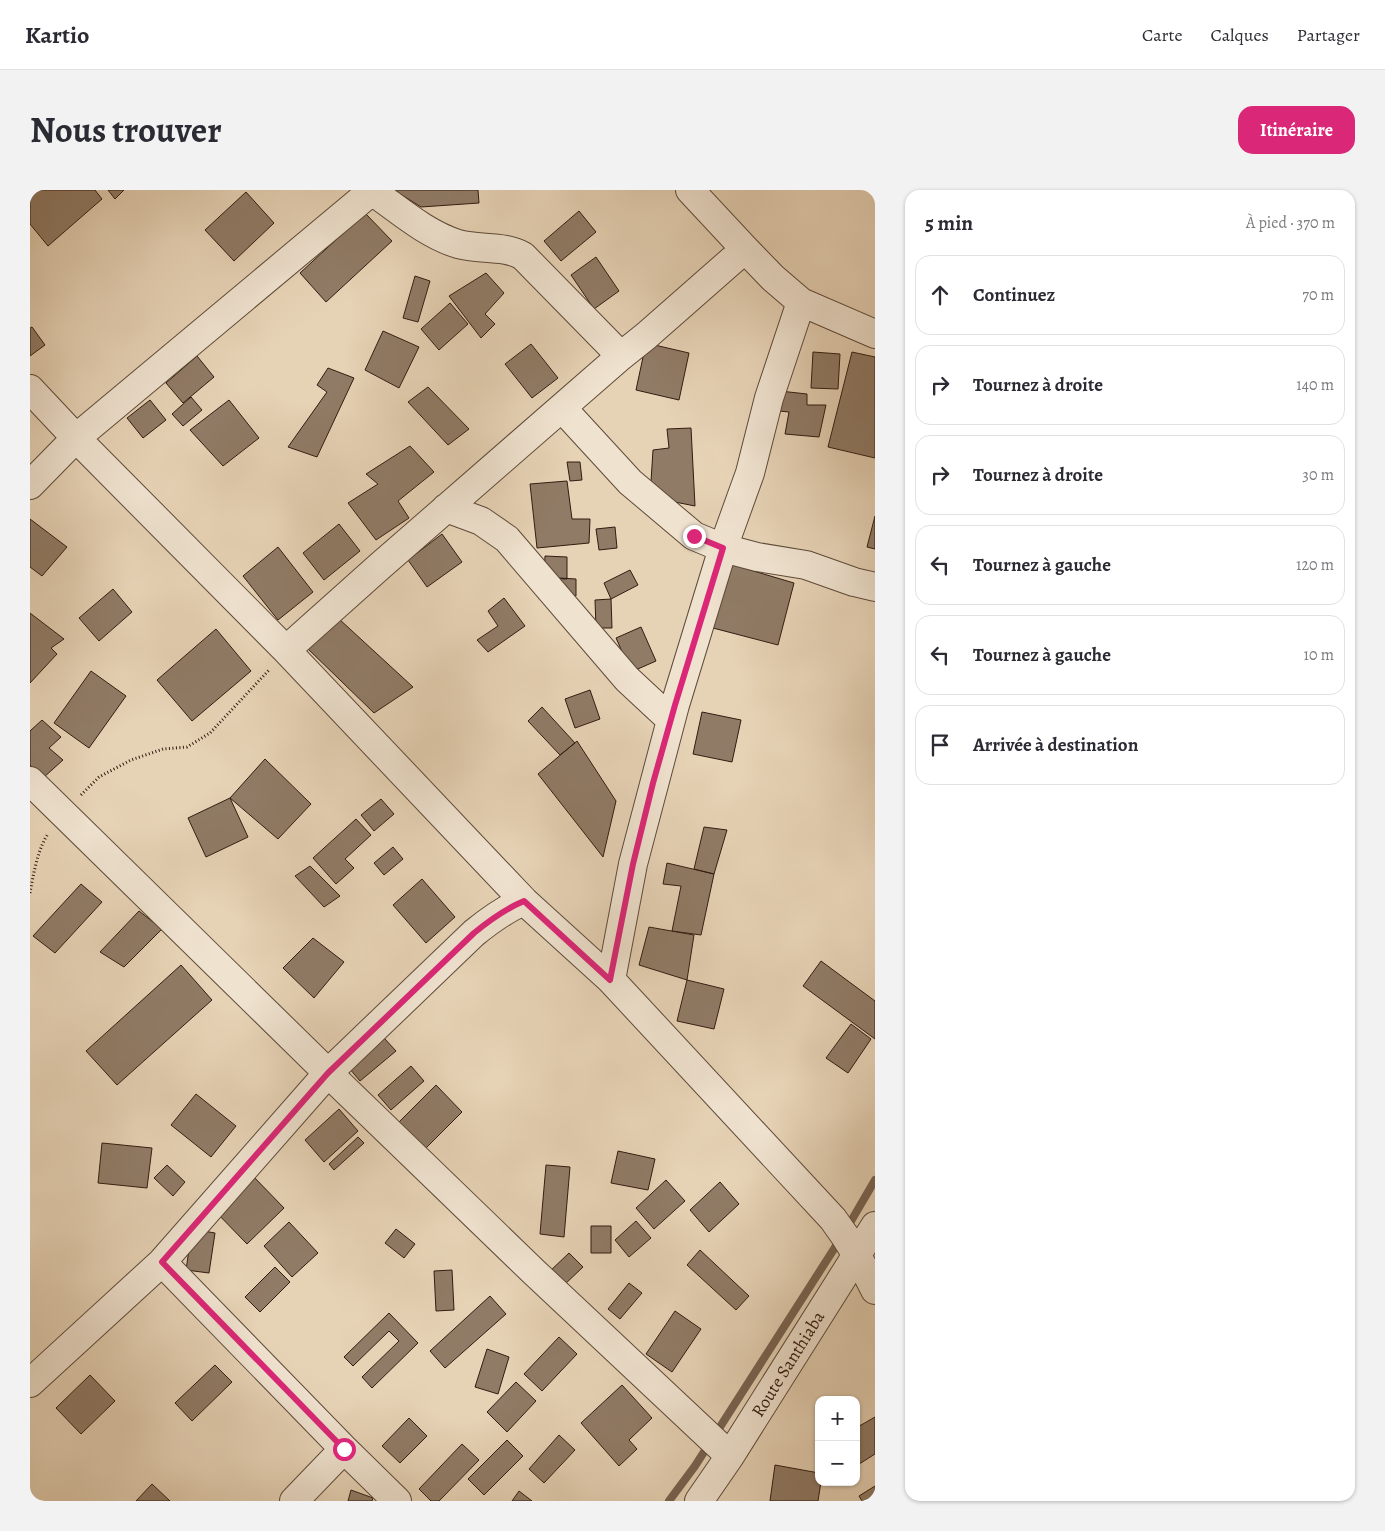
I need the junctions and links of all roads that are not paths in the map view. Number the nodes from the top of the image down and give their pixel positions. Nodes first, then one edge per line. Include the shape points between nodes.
1 (373, 190) edge
2 (690, 190) edge
3 (745, 249) junction
4 (801, 302) junction
5 (875, 334) edge
6 (621, 356) junction
7 (30, 389) edge
8 (562, 408) junction
9 (76, 438) junction
10 (30, 485) edge
11 (446, 508) junction
12 (723, 548) junction
13 (875, 586) edge
14 (286, 650) junction
15 (671, 720) junction
16 (30, 781) edge
17 (524, 901) junction
18 (610, 980) junction
19 (328, 1073) junction
20 (875, 1226) edge
21 (858, 1255) junction
22 (162, 1262) junction
23 (875, 1290) edge
24 (30, 1383) edge
25 (344, 1449) junction
26 (730, 1456) junction
27 (294, 1501) edge
28 (397, 1501) edge
29 (699, 1501) edge

1 - 6 street via 420,226 444,239 475,247 512,250 523,256
1 - 9 street
2 - 3 street
3 - 4 street
3 - 6 street
4 - 5 street
4 - 12 street via 769,398 750,473
6 - 8 street
7 - 9 street
8 - 11 street
8 - 12 street via 630,482 694,536
9 - 10 street
9 - 14 street
11 - 14 street
11 - 15 street via 481,521 507,539 627,679
12 - 13 street via 806,565
12 - 15 street
14 - 17 street
15 - 18 street via 633,864
16 - 19 street
17 - 18 street
17 - 19 street via 510,906 474,933
18 - 21 street via 832,1219
19 - 22 street
19 - 26 street
20 - 21 street, Route Santhiaba
21 - 23 street
21 - 26 street, Route Santhiaba
22 - 24 street
22 - 25 street
25 - 27 street
25 - 28 street
26 - 29 street, Route Santhiaba

